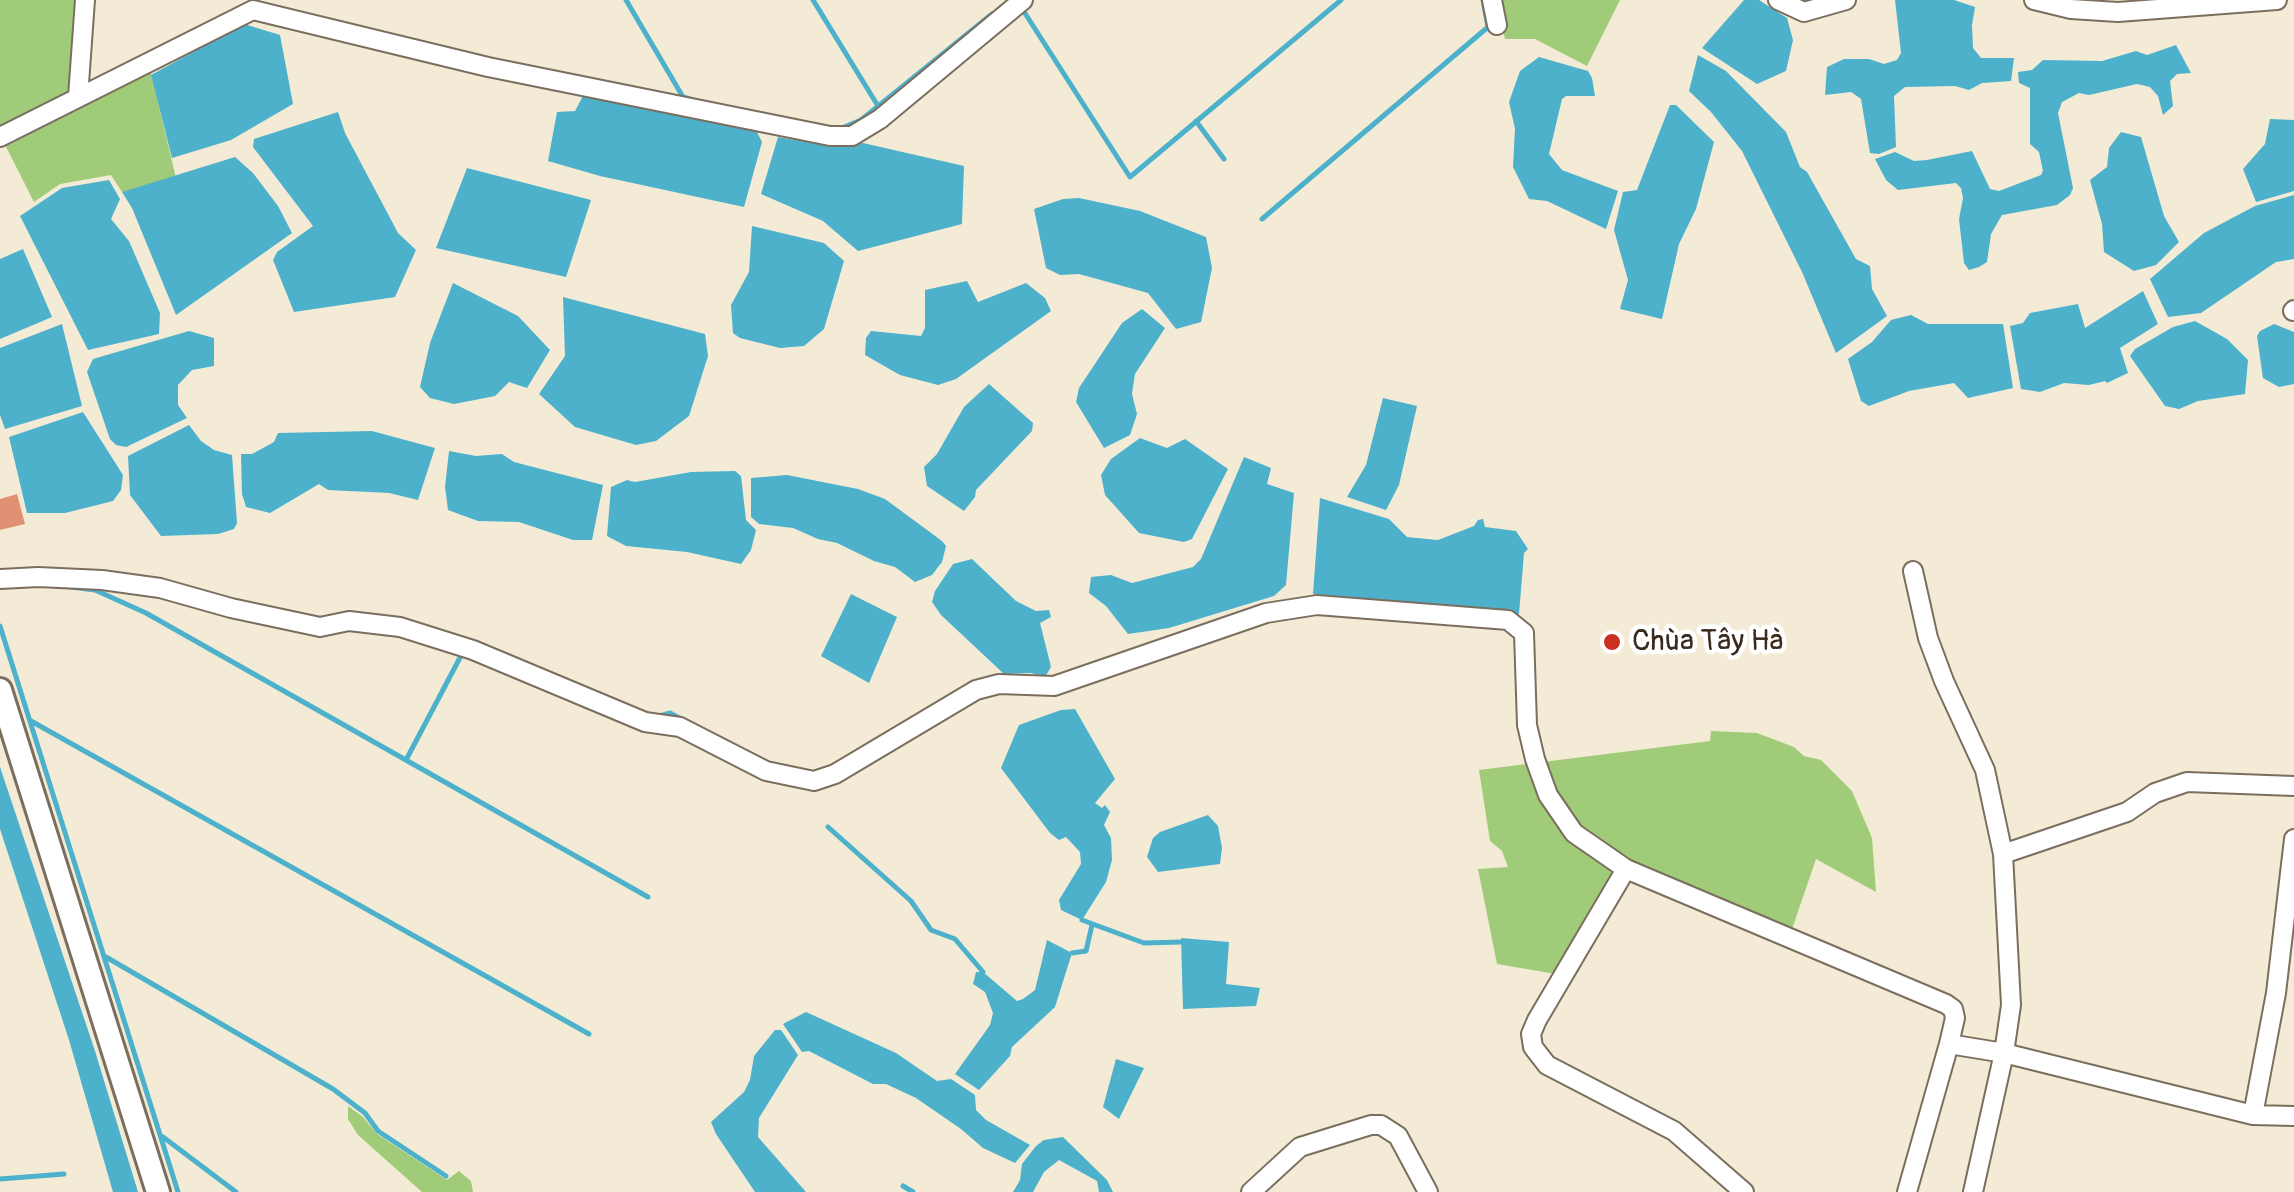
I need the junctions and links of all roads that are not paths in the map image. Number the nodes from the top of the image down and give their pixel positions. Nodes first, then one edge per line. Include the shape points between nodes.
1 (85, 0) edge
2 (1022, 0) edge
3 (1492, 0) edge
4 (1778, 0) edge
5 (1846, 0) edge
6 (2034, 0) edge
7 (2277, 0) edge
8 (1497, 25) dead end
9 (78, 98) junction
10 (0, 137) edge
11 (1913, 571) dead end
12 (0, 579) edge
13 (0, 690) edge
14 (2294, 786) edge
15 (2294, 840) edge
16 (2004, 854) junction
17 (1626, 869) junction
18 (1948, 1044) junction
19 (2004, 1053) junction
20 (2253, 1116) junction
21 (2294, 1116) edge
22 (158, 1192) edge
23 (1250, 1192) edge
24 (1428, 1192) edge
25 (1744, 1192) edge
26 (1906, 1192) edge
27 (1972, 1192) edge

1 - 9 street
2 - 9 street via 852,136 488,67 252,10
3 - 8 street
4 - 5 street via 1804,12
6 - 7 street via 2118,12
9 - 10 street
11 - 16 street via 1928,638 1985,770
12 - 17 street via 102,580 320,626 349,621 400,627 645,722 680,727 766,772 814,781 976,690 1054,686 1266,613 1317,605 1508,620 1524,633 1527,725 1548,795 1574,833
13 - 22 street
14 - 16 street via 2187,782 2126,812
15 - 20 street
16 - 19 street via 2011,1005
17 - 18 street via 1946,1004 1955,1018
17 - 25 street via 1537,1020 1533,1047 1547,1065 1674,1131
18 - 19 street
18 - 26 street
19 - 20 street
19 - 27 street
20 - 21 street
23 - 24 street via 1300,1147 1381,1125 1398,1136

